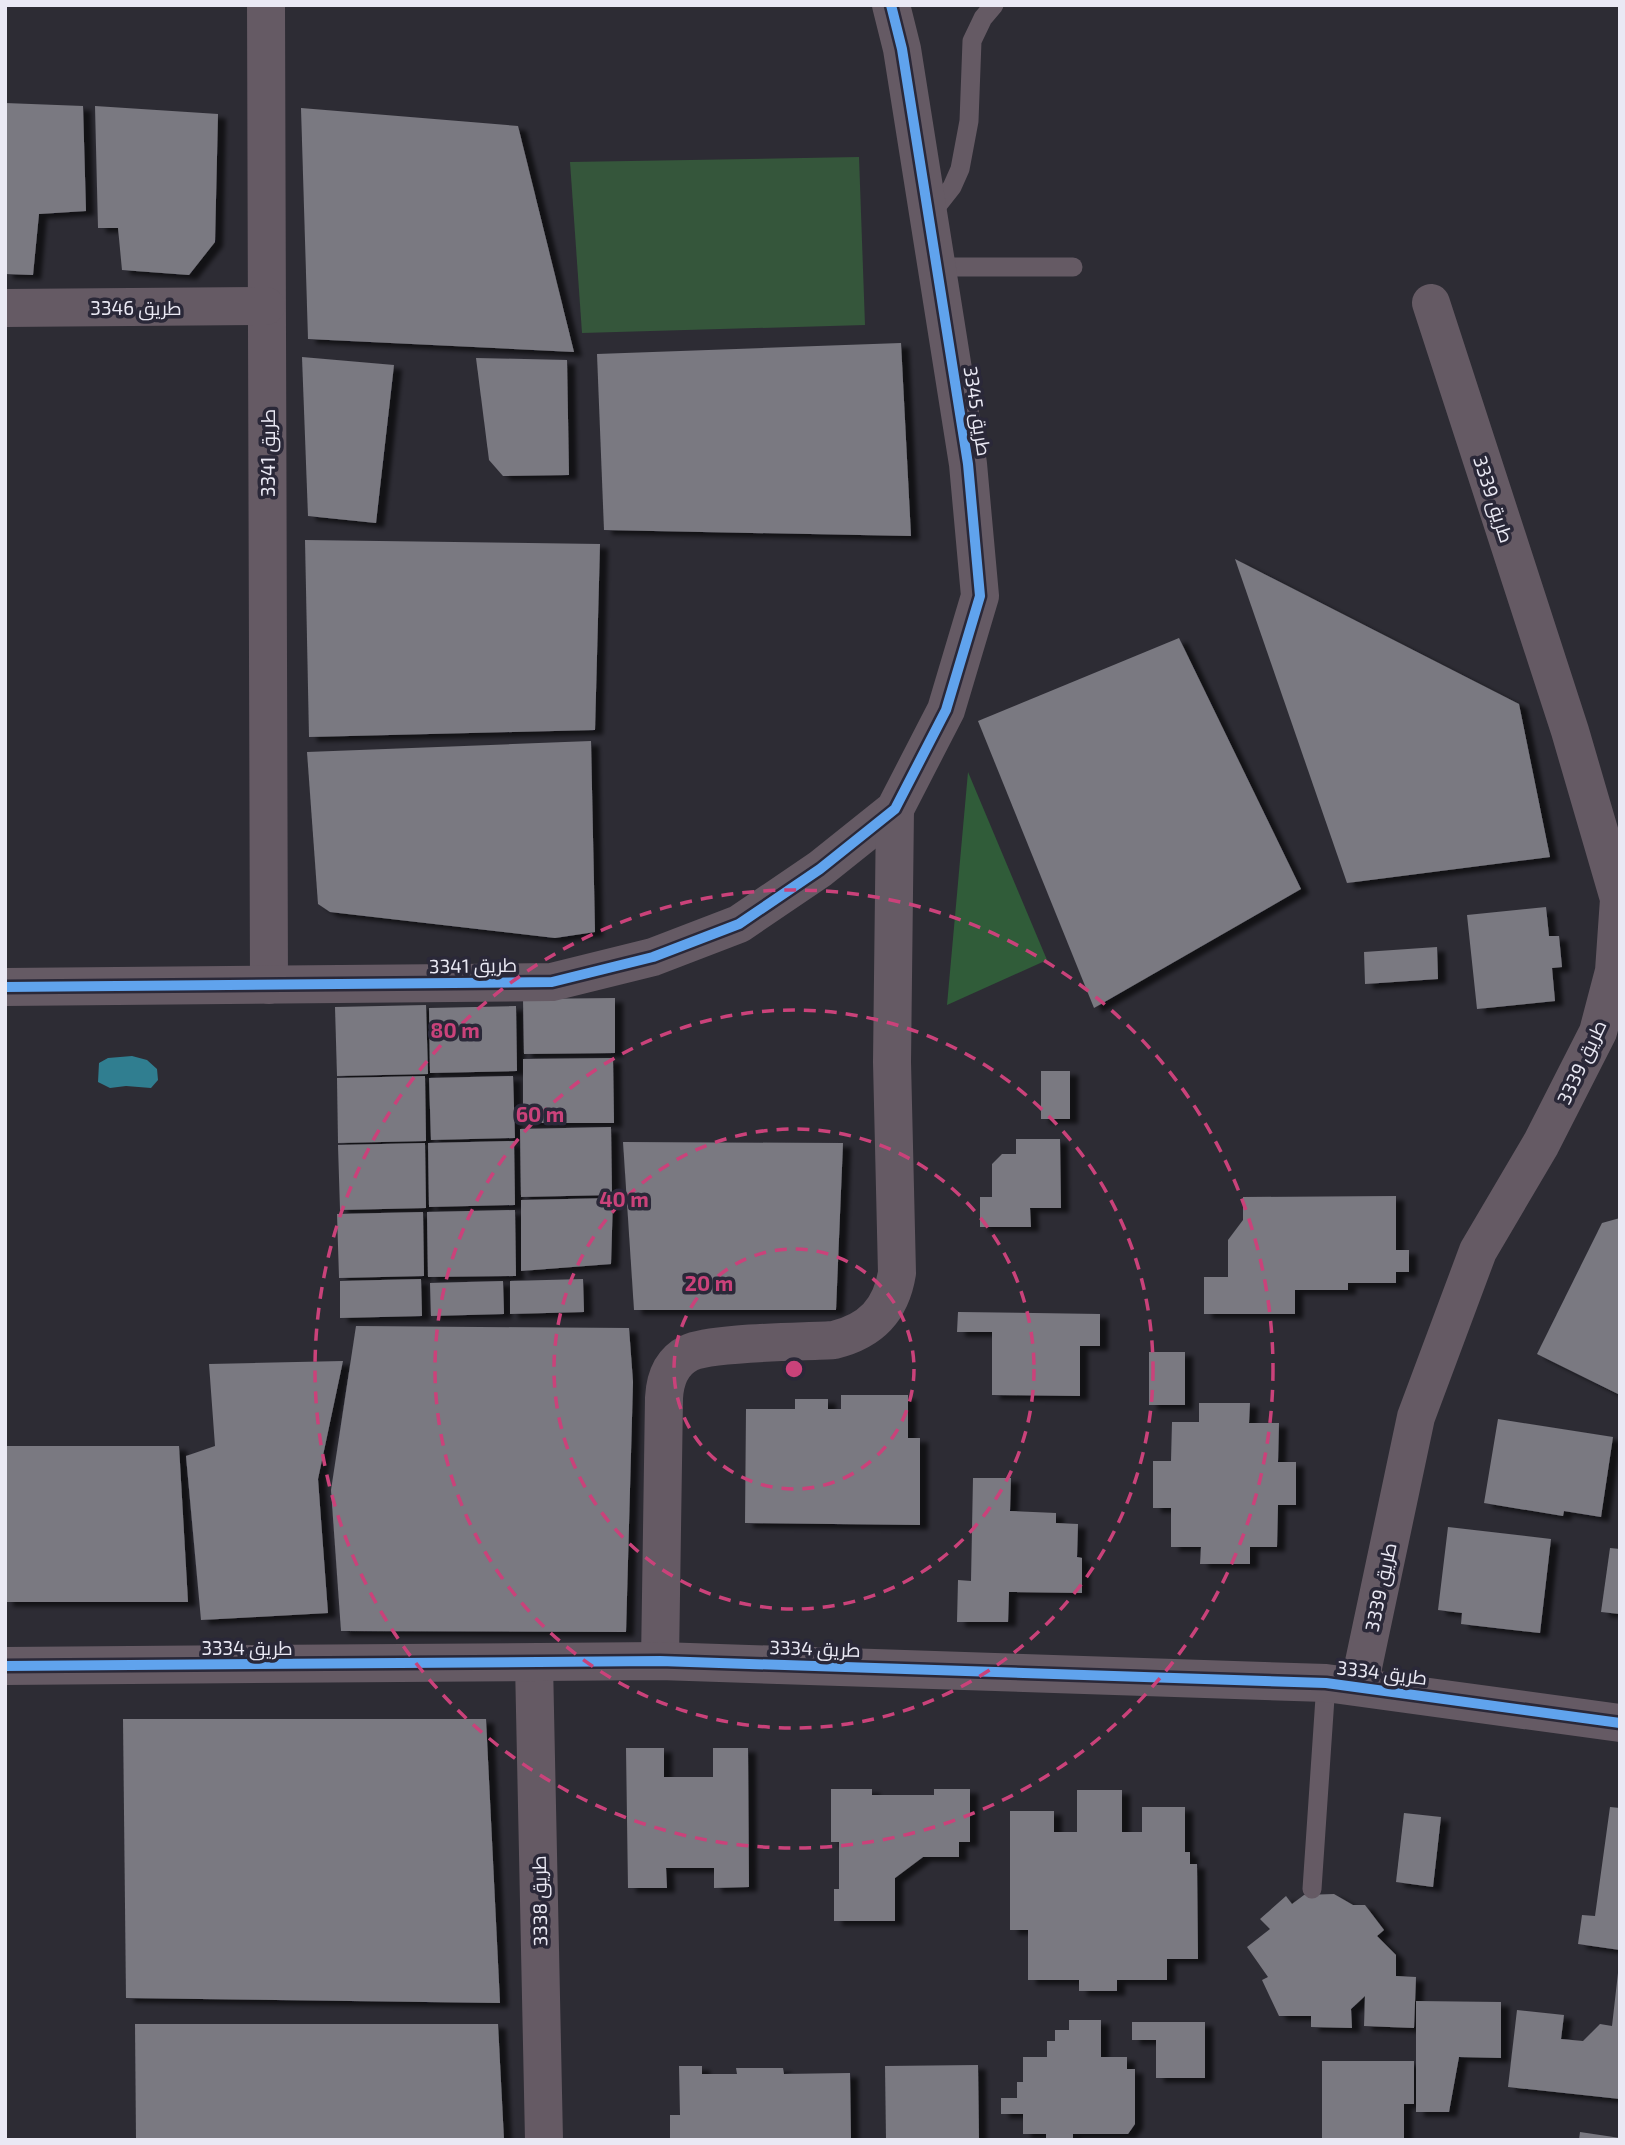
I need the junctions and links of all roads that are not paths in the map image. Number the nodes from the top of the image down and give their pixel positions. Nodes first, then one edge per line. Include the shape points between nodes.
1 (266, 5) edge
2 (891, 5) edge
3 (994, 5) edge
4 (929, 215) junction
5 (937, 267) junction
6 (1073, 267) dead end
7 (1431, 303) dead end
8 (266, 306) junction
9 (5, 308) edge
10 (895, 809) junction
11 (269, 985) junction
12 (5, 987) edge
13 (660, 1661) junction
14 (534, 1663) junction
15 (5, 1666) edge
16 (1343, 1684) junction
17 (1620, 1723) edge
18 (1312, 1889) dead end
19 (544, 2140) edge

1 - 8 street, طريق 3341
2 - 4 street, طريق 3345
3 - 4 lane via 972,41 969,121 960,169
4 - 5 street, طريق 3345
5 - 6 lane
5 - 10 street, طريق 3345 via 968,464 980,596 946,710
7 - 16 street, طريق 3339 via 1570,731 1619,899 1614,971 1598,1032 1541,1144 1478,1251 1416,1417
8 - 9 street, طريق 3346
8 - 11 street, طريق 3341
10 - 11 street, طريق 3341 via 820,869 739,924 653,957 552,982
10 - 13 street via 894,1289 878,1318 850,1336 700,1349 669,1372 664,1398
11 - 12 street, طريق 3341
13 - 14 street, طريق 3334
13 - 16 street, طريق 3334
14 - 15 street, طريق 3334
14 - 19 street, طريق 3338
16 - 17 street, طريق 3334
16 - 18 lane

